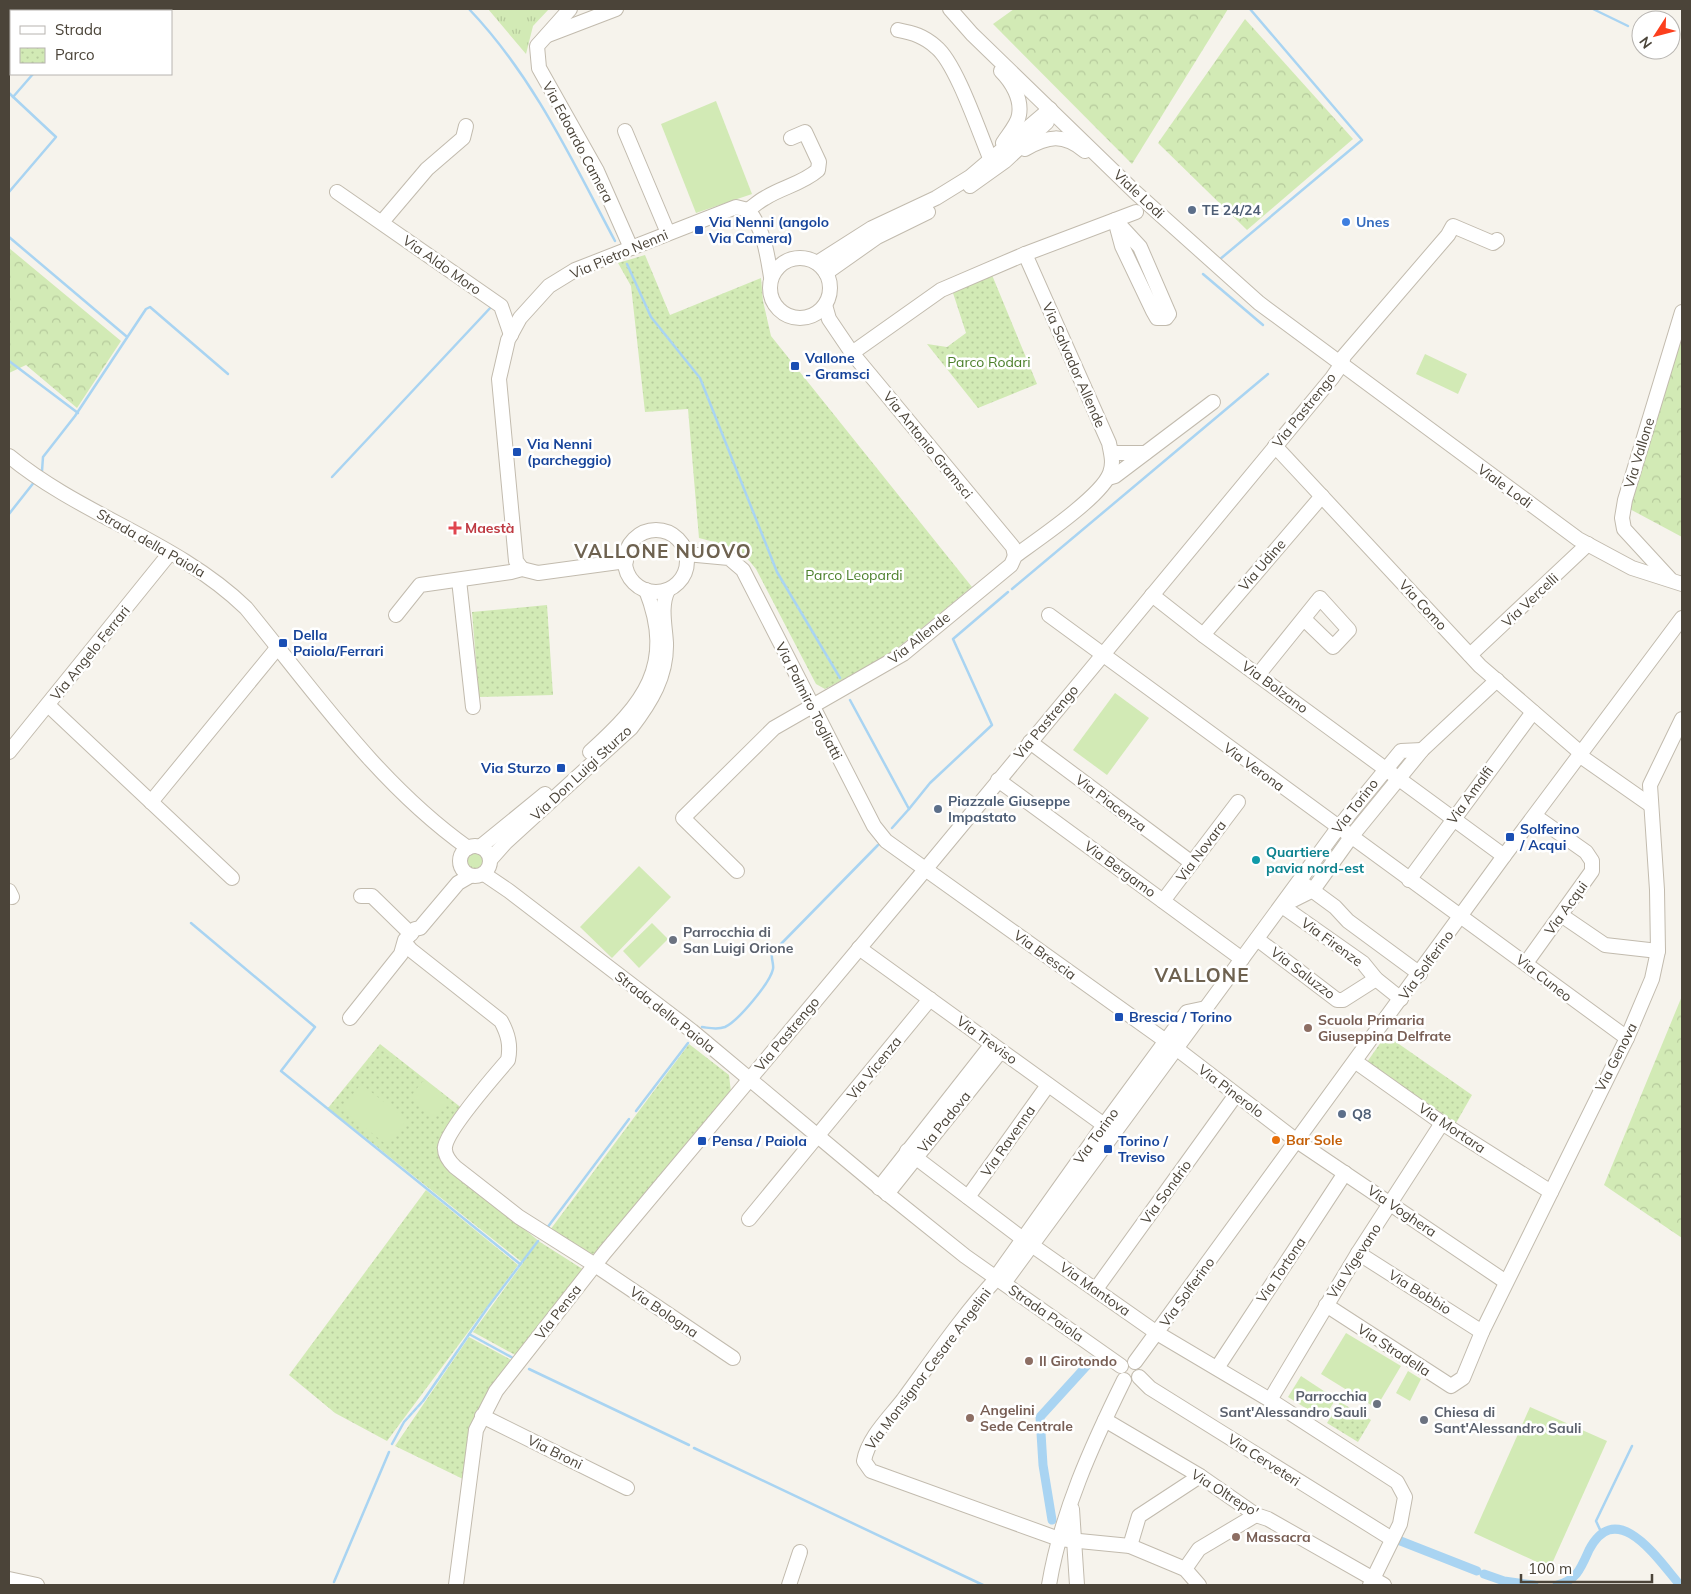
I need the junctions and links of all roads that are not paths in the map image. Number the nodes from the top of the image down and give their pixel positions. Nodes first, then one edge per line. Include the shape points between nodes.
1 (570, 9) edge
2 (575, 9) edge
3 (616, 9) edge
4 (950, 9) edge
5 (585, 21) junction
6 (898, 30) dead end
7 (972, 34) junction
8 (544, 36) junction
9 (1053, 112) junction
10 (466, 126) dead end
11 (626, 130) dead end
12 (791, 138) dead end
13 (998, 157) junction
14 (337, 192) dead end
15 (1135, 192) junction
16 (748, 210) junction
17 (1136, 212) dead end
18 (1115, 220) junction
19 (382, 222) junction
20 (667, 230) junction
21 (1497, 240) dead end
22 (631, 248) junction
23 (767, 248) junction
24 (1025, 254) junction
25 (792, 258) junction
26 (822, 268) junction
27 (771, 277) junction
28 (532, 302) junction
29 (824, 305) junction
30 (501, 306) junction
31 (1682, 312) edge
32 (811, 316) junction
33 (840, 334) junction
34 (511, 335) junction
35 (852, 352) junction
36 (1341, 365) junction
37 (1212, 402) dead end
38 (1275, 446) junction
39 (1112, 453) junction
40 (1145, 453) junction
41 (9, 456) edge
42 (1108, 478) junction
43 (1322, 496) junction
44 (140, 536) junction
45 (1588, 544) junction
46 (170, 553) junction
47 (686, 554) junction
48 (1016, 556) junction
49 (626, 561) junction
50 (522, 569) junction
51 (156, 572) junction
52 (459, 580) junction
53 (1676, 582) edge
54 (646, 590) junction
55 (668, 590) junction
56 (1152, 594) junction
57 (396, 615) dead end
58 (1048, 616) dead end
59 (1682, 618) edge
60 (1304, 619) dead end
61 (1202, 635) junction
62 (278, 647) junction
63 (1102, 654) junction
64 (1470, 655) junction
65 (1258, 676) junction
66 (1497, 680) junction
67 (48, 705) junction
68 (811, 705) junction
69 (474, 707) dead end
70 (1533, 712) junction
71 (1682, 719) edge
72 (1030, 742) junction
73 (1422, 750) junction
74 (9, 752) edge
75 (1580, 754) junction
76 (1385, 768) junction
77 (1399, 778) junction
78 (998, 780) junction
79 (151, 802) junction
80 (1238, 802) dead end
81 (1649, 804) junction
82 (1535, 816) junction
83 (1453, 818) junction
84 (1338, 828) junction
85 (1351, 837) junction
86 (467, 854) junction
87 (1504, 856) junction
88 (1192, 863) junction
89 (484, 868) junction
90 (924, 870) junction
91 (737, 871) dead end
92 (232, 878) dead end
93 (1409, 880) junction
94 (1300, 881) junction
95 (1313, 890) junction
96 (361, 896) dead end
97 (1163, 901) junction
98 (1282, 906) junction
99 (1561, 915) junction
100 (1461, 916) junction
101 (410, 935) junction
102 (1257, 939) junction
103 (859, 948) junction
104 (1658, 951) junction
105 (1242, 959) junction
106 (1526, 963) junction
107 (1420, 974) junction
108 (1376, 979) junction
109 (930, 999) junction
110 (1401, 1000) junction
111 (347, 1016) dead end
112 (1627, 1038) junction
113 (1171, 1045) junction
114 (997, 1047) junction
115 (1356, 1062) junction
116 (749, 1079) junction
117 (1048, 1085) junction
118 (1235, 1096) junction
119 (1442, 1123) junction
120 (1109, 1129) junction
121 (818, 1137) junction
122 (1298, 1141) junction
123 (912, 1155) junction
124 (1346, 1173) junction
125 (883, 1191) junction
126 (1550, 1192) junction
127 (968, 1197) junction
128 (1391, 1204) junction
129 (749, 1220) dead end
130 (1027, 1242) junction
131 (1358, 1253) junction
132 (595, 1264) junction
133 (999, 1280) junction
134 (1506, 1282) junction
135 (1096, 1289) junction
136 (1326, 1306) junction
137 (1482, 1332) junction
138 (1157, 1333) junction
139 (733, 1358) dead end
140 (1136, 1362) junction
141 (1121, 1366) junction
142 (1217, 1368) junction
143 (1139, 1377) junction
144 (1463, 1378) joint
145 (1124, 1380) junction
146 (1270, 1400) junction
147 (482, 1416) junction
148 (1104, 1420) junction
149 (1200, 1476) junction
150 (628, 1488) dead end
151 (1071, 1500) junction
152 (1256, 1515) junction
153 (1059, 1539) junction
154 (1392, 1540) junction
155 (1074, 1542) junction
156 (1130, 1546) junction
157 (800, 1552) dead end
158 (1186, 1569) junction
159 (9, 1579) edge
160 (1375, 1584) edge
161 (37, 1585) edge
162 (456, 1585) edge
163 (789, 1585) edge
164 (1049, 1585) edge
165 (1077, 1585) edge
166 (1199, 1585) edge

1 - 8 street, Via Edoardo Camera
2 - 5 street via 578,17
3 - 5 street
4 - 7 street, Viale Lodi
5 - 8 street
6 - 13 street via 918,34 937,47 950,64
7 - 9 street, Viale Lodi
7 - 13 street via 1010,80 1018,98 1019,116
8 - 22 street, Via Edoardo Camera via 537,46 539,68 596,172
9 - 13 street
9 - 15 street, Viale Lodi
10 - 19 street via 463,138 427,168
11 - 20 street
12 - 16 street, Via Pietro Nenni via 805,132 819,162 818,170
13 - 15 street via 1054,137 1075,143
13 - 26 street via 942,204
14 - 19 street, Via Aldo Moro
15 - 36 street, Viale Lodi via 1259,303
16 - 20 street, Via Pietro Nenni via 736,208
16 - 23 street
17 - 18 street
18 - 18 street via 1122,246 1153,312 1157,318 1166,318 1169,314 1149,264 1140,247
18 - 24 street
19 - 30 street, Via Aldo Moro
20 - 22 street, Via Pietro Nenni
21 - 36 street via 1493,243 1454,226 1344,356
22 - 28 street, Via Pietro Nenni via 575,270 549,286
23 - 25 street
23 - 27 street
24 - 35 street via 941,290
24 - 39 street, Via Salvador Allende
25 - 26 street via 802,257
25 - 27 street via 780,265
26 - 29 street via 830,289
27 - 32 street via 771,298 780,311 798,318
28 - 30 street
28 - 34 street, Via Pietro Nenni
29 - 32 street
29 - 33 street, Via Antonio Gramsci
30 - 34 street
31 - 53 street, Via Vallone via 1622,518 1624,529
32 - 33 street, Via Antonio Gramsci
33 - 35 street, Via Antonio Gramsci
34 - 50 street, Via Pietro Nenni via 499,379 516,561
35 - 48 street, Via Antonio Gramsci via 1013,548
36 - 38 street, Via Pastrengo
36 - 45 street, Viale Lodi
37 - 40 street
38 - 43 street, Via Como
38 - 56 street, Via Pastrengo
39 - 40 street
39 - 42 street, Via Salvador Allende
40 - 42 street
41 - 44 street, Strada della Paiola via 61,493
42 - 48 street via 1096,493
43 - 61 street, Via Udine
43 - 64 street, Via Como
44 - 46 street, Strada della Paiola
44 - 51 street via 154,556
45 - 53 street, Viale Lodi via 1632,568
45 - 64 street, Via Vercelli
46 - 51 street, Via Angelo Ferrari
46 - 62 street, Strada della Paiola via 228,591
47 - 49 street via 674,536 653,531 634,541
47 - 55 street via 684,575
47 - 68 street, Via Palmiro Togliatti via 729,558 743,570
48 - 68 street, Via Allende via 1011,565 902,654 859,681
49 - 50 street via 538,573
49 - 54 street via 631,579
50 - 52 street
51 - 67 street, Via Angelo Ferrari
52 - 57 street via 420,585
52 - 69 street
54 - 55 street
54 - 86 street, Via Don Luigi Sturzo via 655,619 656,660 644,694 625,720 593,750 544,794
55 - 89 street, Via Don Luigi Sturzo via 663,599 664,668 657,690 644,711 631,728 506,842
56 - 61 street, Via Bolzano
56 - 63 street, Via Pastrengo
58 - 63 street, Via Verona
59 - 75 street, Via Solferino
60 - 65 street
61 - 65 street, Via Bolzano
62 - 79 street
62 - 86 street, Strada della Paiola via 352,740
63 - 72 street, Via Pastrengo
63 - 84 street, Via Verona
64 - 66 street, Via Como
65 - 76 street, Via Bolzano
66 - 70 street, Via Como
66 - 73 street, Via Torino
67 - 74 street, Via Angelo Ferrari
67 - 79 street
68 - 90 street, Via Palmiro Togliatti via 874,826 886,841
68 - 91 street, Via Allende via 774,728 683,818
70 - 75 street, Via Como
70 - 83 street, Via Amalfi
71 - 81 street, Via Genova via 1650,785
72 - 78 street, Via Pastrengo
72 - 88 street, Via Piacenza
73 - 76 street, Via Torino via 1401,751
73 - 77 street, Via Torino
75 - 81 street, Via Como
75 - 82 street, Via Solferino
76 - 77 street, Via Bolzano
76 - 84 street, Via Torino
77 - 83 street, Via Bolzano
77 - 85 street, Via Torino
78 - 90 street, Via Pastrengo
78 - 97 street, Via Bergamo
79 - 92 street
80 - 88 street, Via Novara
81 - 104 street, Via Genova via 1658,890
82 - 87 street, Via Solferino
82 - 99 street, Via Acqui via 1586,852 1592,861 1592,871
83 - 87 street, Via Bolzano
83 - 93 street, Via Amalfi
84 - 85 street, Via Verona
84 - 94 street, Via Torino
85 - 93 street, Via Verona
85 - 95 street, Via Torino
86 - 89 street via 485,849
86 - 89 street via 462,869
86 - 101 street via 453,879 415,923
87 - 100 street, Via Solferino
88 - 97 street, Via Novara
89 - 101 street, Via Don Luigi Sturzo via 458,883 420,928
89 - 116 street, Strada della Paiola
90 - 103 street, Via Pastrengo
90 - 113 street, Via Brescia
93 - 100 street, Via Verona
94 - 95 street, Via Firenze
94 - 98 street, Via Torino
95 - 98 street, Via Torino
95 - 107 street, Via Firenze via 1348,921
96 - 101 street, Via Bologna via 372,896
97 - 105 street, Via Bergamo
98 - 102 street, Via Torino
98 - 108 street, Via Firenze via 1363,963
99 - 104 street via 1604,945
99 - 106 street, Via Acqui
100 - 106 street, Via Cuneo
100 - 107 street, Via Solferino
101 - 111 street, Via Don Luigi Sturzo via 397,946
101 - 132 street, Via Bologna via 411,950 501,1021 508,1032 508,1060 452,1132 445,1147 447,1159 519,1217
102 - 105 street, Via Torino
102 - 108 street, Via Saluzzo via 1337,1000 1343,1000
103 - 109 street, Via Treviso
103 - 116 street, Via Pastrengo
104 - 112 street, Via Genova via 1652,979
105 - 113 street, Via Torino via 1206,1008 1187,1012
106 - 112 street, Via Cuneo via 1574,1002
107 - 110 street, Via Solferino
108 - 110 street, Via Firenze
109 - 114 street, Via Treviso
109 - 121 street, Via Vicenza
110 - 115 street, Via Solferino
112 - 126 street, Via Genova
113 - 118 street, Via Pinerolo
113 - 120 street, Via Torino
114 - 117 street, Via Treviso
114 - 123 street, Via Padova
115 - 119 street, Via Mortara
115 - 122 street, Via Solferino
116 - 121 street, Strada della Paiola
116 - 132 street, Via Pensa
117 - 120 street, Via Treviso
117 - 127 street, Via Ravenna
118 - 122 street, Via Pinerolo
118 - 135 street, Via Sondrio
119 - 126 street, Via Mortara
119 - 128 street, Via Vigevano
120 - 130 street, Via Torino
121 - 125 street, Strada della Paiola
121 - 129 street
122 - 124 street, Via Voghera
122 - 138 street, Via Solferino
123 - 125 street, Via Padova
123 - 127 street, Via Mantova
124 - 128 street, Via Voghera
124 - 142 street, Via Tortona
125 - 133 street, Strada della Paiola
126 - 134 street, Via Genova
127 - 130 street, Via Mantova
128 - 131 street, Via Vigevano
128 - 134 street, Via Voghera
130 - 133 street, Via Torino
130 - 135 street, Via Mantova
131 - 136 street, Via Vigevano
131 - 137 street, Via Bobbio
132 - 139 street, Via Bologna
132 - 147 street, Via Pensa via 496,1391
133 - 141 street, Strada Paiola
133 - 153 street, Via Monsignor Cesare Angelini via 964,1319 866,1451 864,1461 871,1471
134 - 137 street, Via Genova
135 - 138 street, Via Mantova
136 - 144 street, Via Stradella via 1451,1386
136 - 146 street, Via Vigevano
137 - 144 street, Via Genova
138 - 140 street, Via Solferino
138 - 142 street, Via Mantova
140 - 141 street via 1128,1361
140 - 143 street via 1140,1369
141 - 145 street via 1120,1374
142 - 146 street, Via Mantova
143 - 145 street via 1132,1382
143 - 154 street, Via Cerveteri via 1150,1388
145 - 148 street
146 - 154 street, Via Mantova via 1397,1482 1406,1497 1400,1524
147 - 150 street, Via Broni
147 - 162 street, Via Pensa via 473,1448
148 - 149 street, Via Oltrepo'
148 - 151 street
149 - 152 street, Via Oltrepo'
149 - 156 street via 1139,1516
151 - 153 street
151 - 155 street
152 - 158 street via 1199,1549
152 - 160 street, Via Oltrepo' via 1268,1519
153 - 155 street, Via Monsignor Cesare Angelini
153 - 164 street
154 - 160 street, Via Mantova
155 - 156 street, Via Monsignor Cesare Angelini
155 - 165 street
156 - 158 street, Via Monsignor Cesare Angelini
157 - 163 street
158 - 166 street
159 - 161 street

